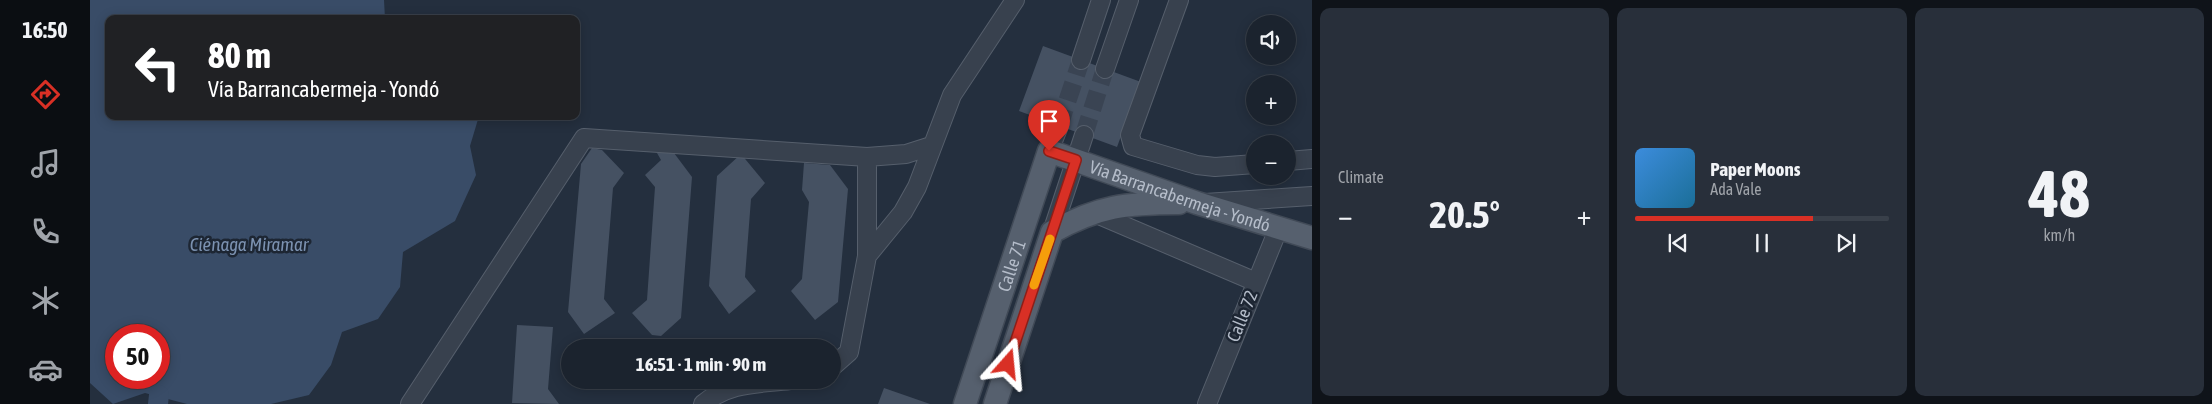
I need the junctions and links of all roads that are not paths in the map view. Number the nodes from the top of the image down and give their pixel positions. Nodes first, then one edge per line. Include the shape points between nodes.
1 (1015, 0) edge
2 (1101, 0) edge
3 (1129, 0) edge
4 (1179, 0) edge
5 (1081, 60) tunnel mouth
6 (1106, 69) tunnel mouth
7 (1059, 126) tunnel mouth
8 (1084, 135) tunnel mouth
9 (931, 146) junction
10 (1049, 151) junction
11 (867, 157) junction
12 (1312, 159) edge
13 (1076, 160) junction
14 (1296, 160) edge
15 (1246, 165) edge
16 (1312, 196) edge
17 (1197, 203) junction
18 (1092, 212) junction
19 (1279, 228) junction
20 (1052, 232) junction
21 (1312, 238) edge
22 (867, 256) junction
23 (1256, 282) junction
24 (841, 359) edge
25 (727, 389) edge
26 (410, 404) edge
27 (703, 404) edge
28 (965, 404) edge
29 (995, 404) edge
30 (1207, 404) edge

1 - 9 street via 952,95
2 - 5 street
3 - 6 street
4 - 15 street via 1130,135 1134,146 1197,165
7 - 10 street, Calle 71
8 - 13 street, Calle 71
9 - 11 street via 906,154
9 - 22 street via 917,187 903,212
10 - 13 main road, Vía Barrancabermeja - Yondó
10 - 28 main road, Calle 71
11 - 22 street
11 - 26 street via 584,138
12 - 14 street
13 - 17 main road, Vía Barrancabermeja - Yondó
13 - 20 street, Calle 71
16 - 17 street
17 - 18 main road via 1117,206
17 - 19 main road, Vía Barrancabermeja - Yondó
18 - 20 main road
18 - 23 street
19 - 21 main road, Vía Barrancabermeja - Yondó
19 - 23 street, Calle 72
20 - 29 main road, Calle 71
22 - 24 street via 849,352
23 - 30 street, Calle 72
25 - 27 street via 716,393

